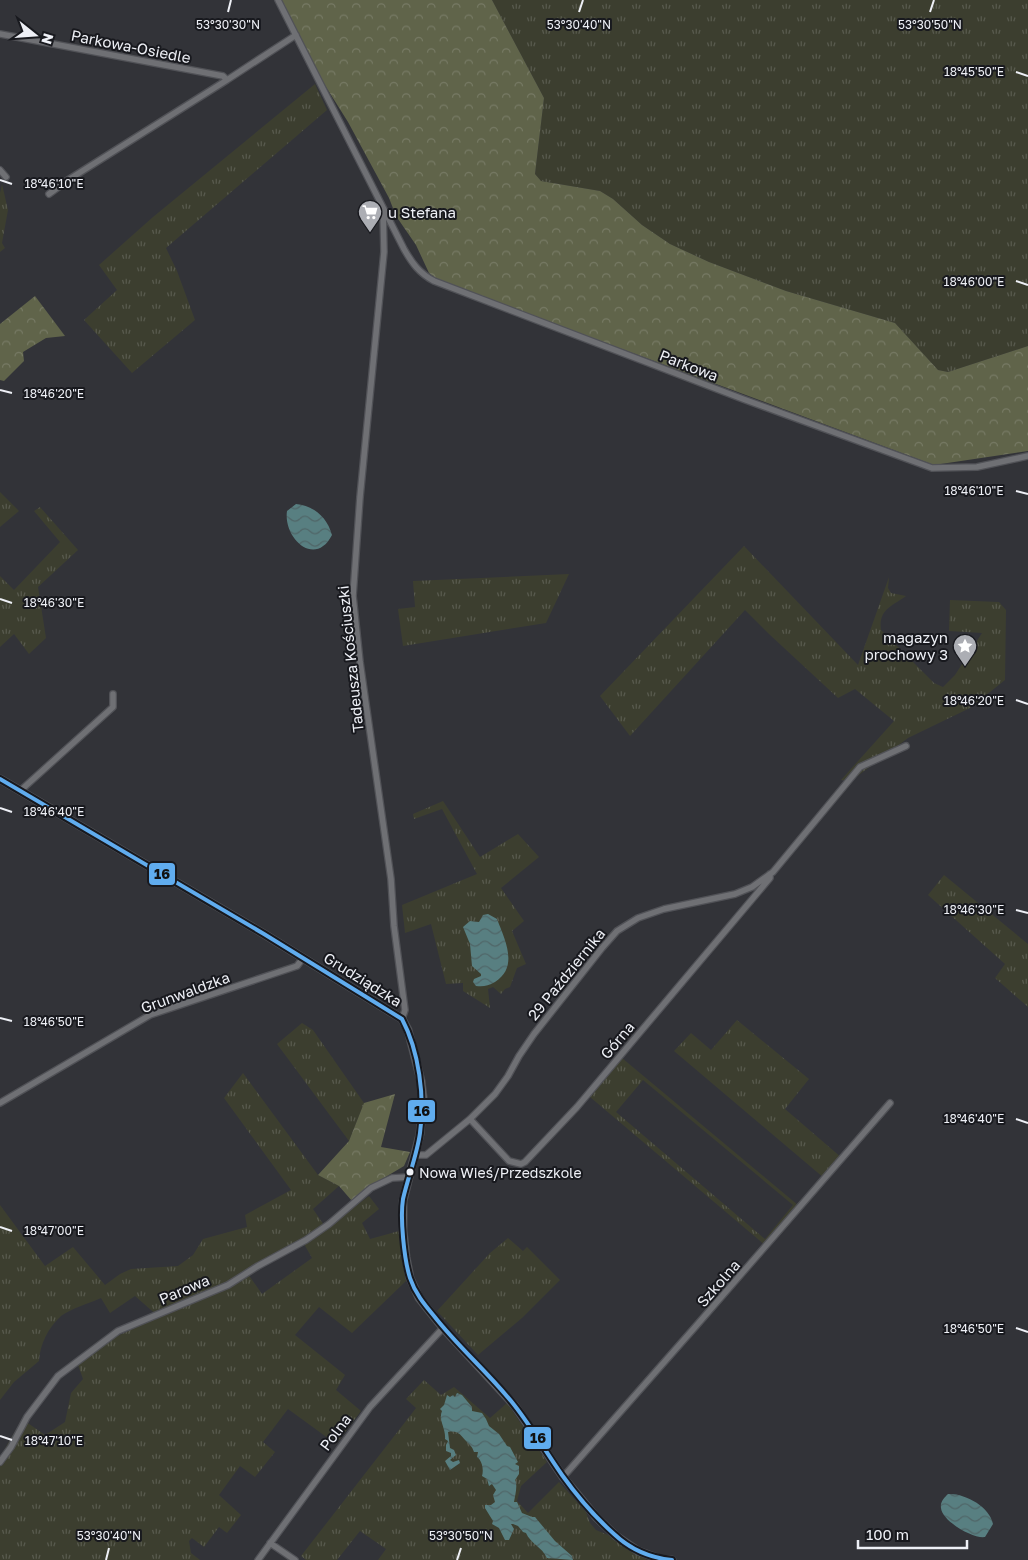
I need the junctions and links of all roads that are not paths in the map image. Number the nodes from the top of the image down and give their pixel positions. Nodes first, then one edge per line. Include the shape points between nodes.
1 (278, 0) edge
2 (0, 34) edge
3 (296, 35) junction
4 (227, 80) junction
5 (0, 170) edge
6 (6, 177) dead end
7 (49, 194) dead end
8 (383, 206) junction
9 (1028, 456) edge
10 (114, 694) dead end
11 (906, 746) dead end
12 (0, 779) edge
13 (20, 791) junction
14 (770, 874) junction
15 (303, 958) junction
16 (402, 1019) junction
17 (0, 1103) edge
18 (890, 1103) dead end
19 (470, 1119) junction
20 (416, 1155) junction
21 (409, 1177) junction
22 (443, 1328) junction
23 (0, 1462) edge
24 (563, 1477) junction
25 (270, 1543) junction
26 (258, 1560) edge
27 (295, 1560) edge
28 (672, 1560) edge

1 - 3 street, Parkowa
2 - 4 street, Parkowa-Osiedle via 223,76
3 - 4 street
3 - 8 street, Parkowa
4 - 7 street
5 - 6 street
8 - 9 street, Parkowa via 413,264 434,281 932,468 976,467
8 - 16 street, Tadeusza Kościuszki via 384,252 360,497 354,596 360,662 392,879 394,926 405,1010
10 - 13 street via 113,707
11 - 14 street, 29 Października via 860,767
12 - 13 street, Grudziądzka
13 - 15 street, Grudziądzka
14 - 19 street, 29 Października via 735,894 664,909 638,918 618,931 534,1034 495,1094
14 - 19 street, Górna via 760,891 577,1108 525,1162 509,1162
15 - 16 street, Grudziądzka
15 - 17 street, Grunwaldzka via 297,966 150,1015
16 - 20 street, Grudziądzka via 408,1030 421,1081 422,1113
18 - 24 street, Szkolna
19 - 20 street, 29 Października via 426,1155
20 - 21 street, Grudziądzka
21 - 22 street, Grudziądzka via 403,1201 408,1271 419,1298
21 - 23 street, Parowa via 392,1178 371,1188 306,1240 228,1285 110,1336 58,1376
22 - 24 street, Grudziądzka via 515,1406
22 - 25 street, Polna via 370,1407
24 - 28 street, Grudziądzka via 596,1517 630,1546 645,1554
25 - 26 street, Polna
25 - 27 street

